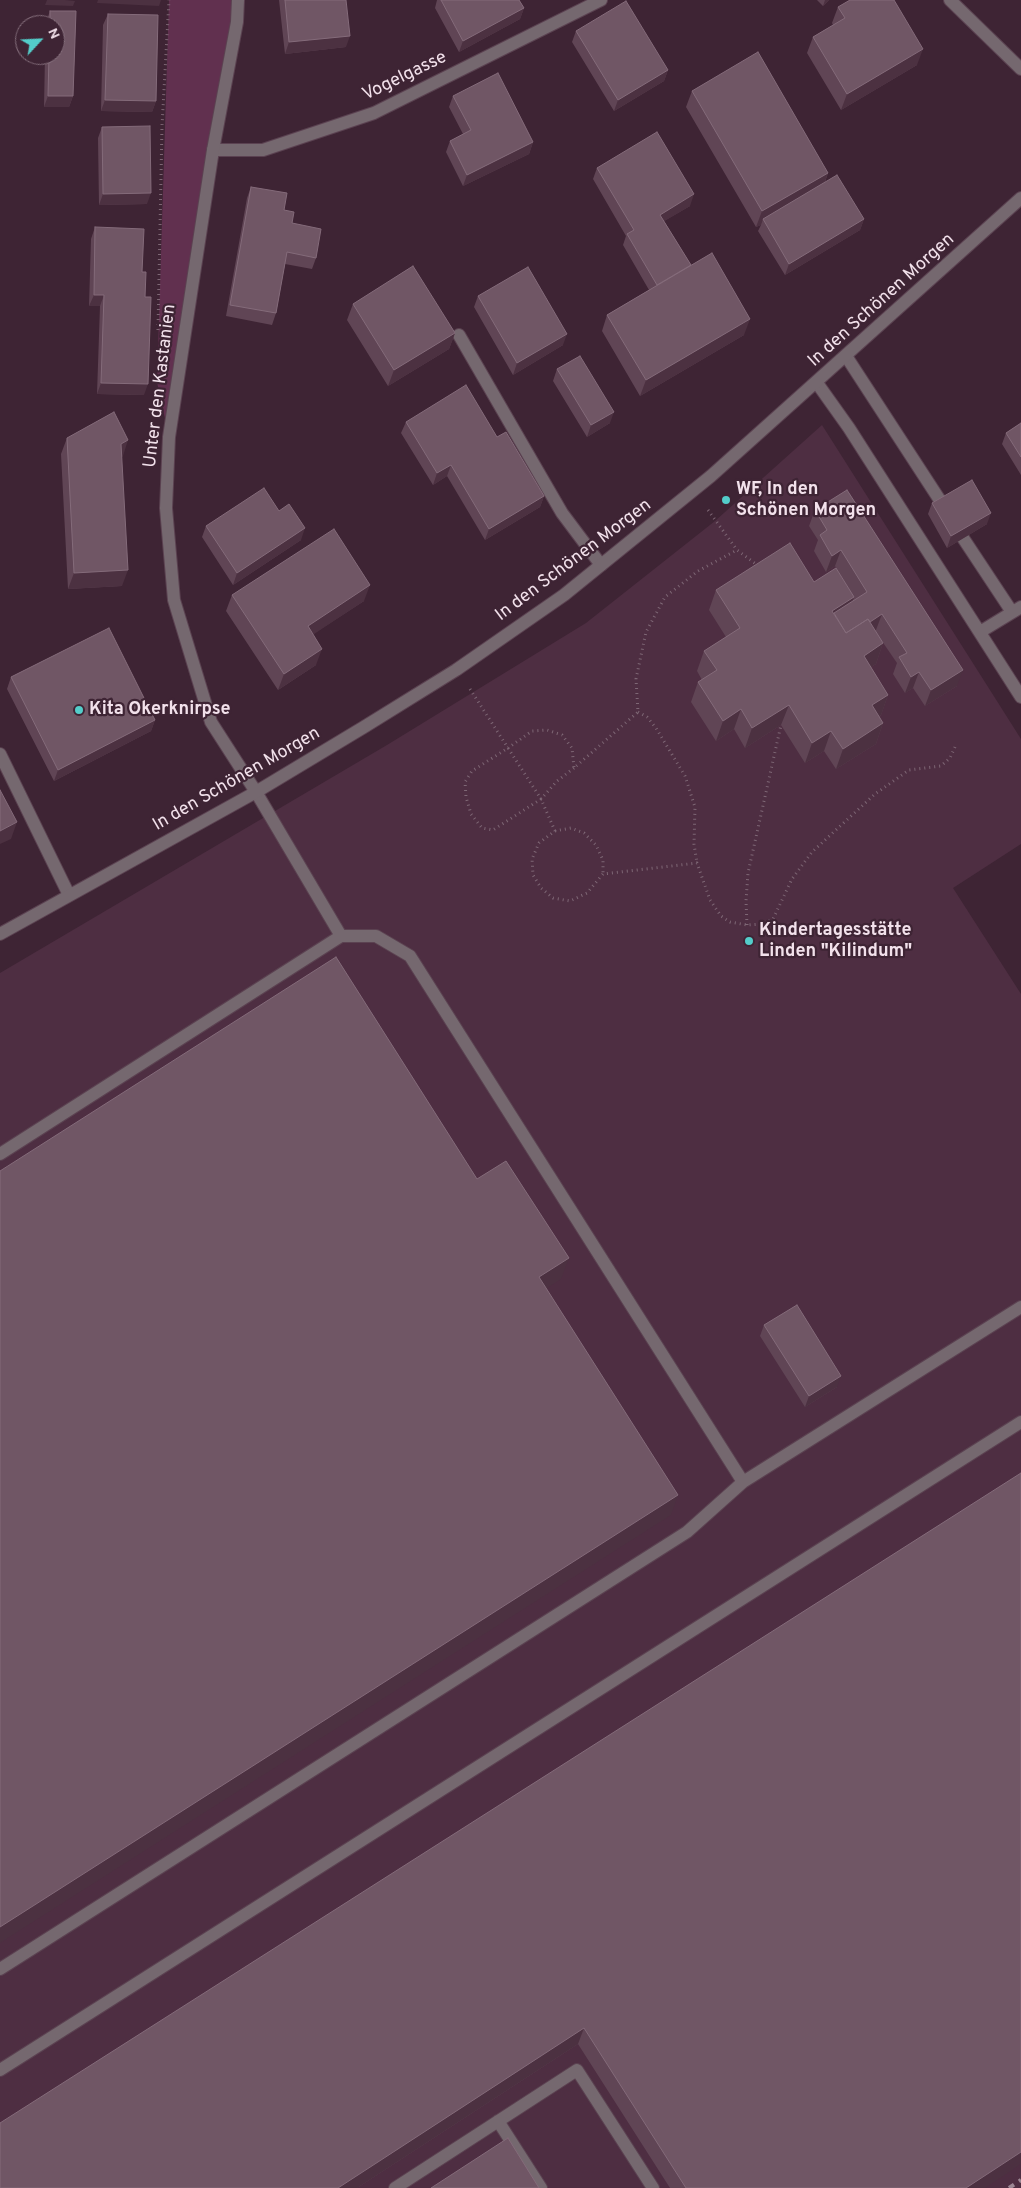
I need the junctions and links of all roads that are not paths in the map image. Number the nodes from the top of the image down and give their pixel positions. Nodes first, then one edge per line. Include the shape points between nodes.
1 (238, 0) edge
2 (601, 0) edge
3 (950, 0) edge
4 (1021, 69) edge
5 (213, 150) junction
6 (1021, 198) edge
7 (459, 335) dead end
8 (846, 356) junction
9 (817, 383) junction
10 (943, 505) edge
11 (963, 538) edge
12 (601, 565) junction
13 (1017, 610) edge
14 (980, 632) junction
15 (1021, 697) edge
16 (0, 754) edge
17 (256, 792) junction
18 (69, 895) junction
19 (0, 934) edge
20 (341, 936) junction
21 (0, 1154) edge
22 (1021, 1307) edge
23 (1021, 1422) edge
24 (743, 1482) junction
25 (0, 1969) edge
26 (0, 2070) edge
27 (498, 2121) junction
28 (395, 2188) edge
29 (541, 2188) edge
30 (653, 2188) edge

1 - 5 street, Unter den Kastanien via 237,22
2 - 5 street, Vogelgasse via 374,113 263,150
3 - 4 street
5 - 17 street, Unter den Kastanien via 169,437 166,508 174,600 211,722
6 - 8 street, In den Schönen Morgen
7 - 12 street via 562,513
8 - 9 street, In den Schönen Morgen
8 - 10 street
9 - 12 street, In den Schönen Morgen via 694,490
9 - 14 street
11 - 13 street
12 - 17 street, In den Schönen Morgen via 564,595 456,670
13 - 14 street
14 - 15 street
16 - 18 street
17 - 18 street, In den Schönen Morgen
17 - 20 street, Unter den Kastanien
18 - 19 street, In den Schönen Morgen
20 - 21 street
20 - 24 street via 376,936 410,956
22 - 24 street
23 - 26 street
24 - 25 street via 687,1532
27 - 28 street
27 - 29 street
27 - 30 street via 577,2070

